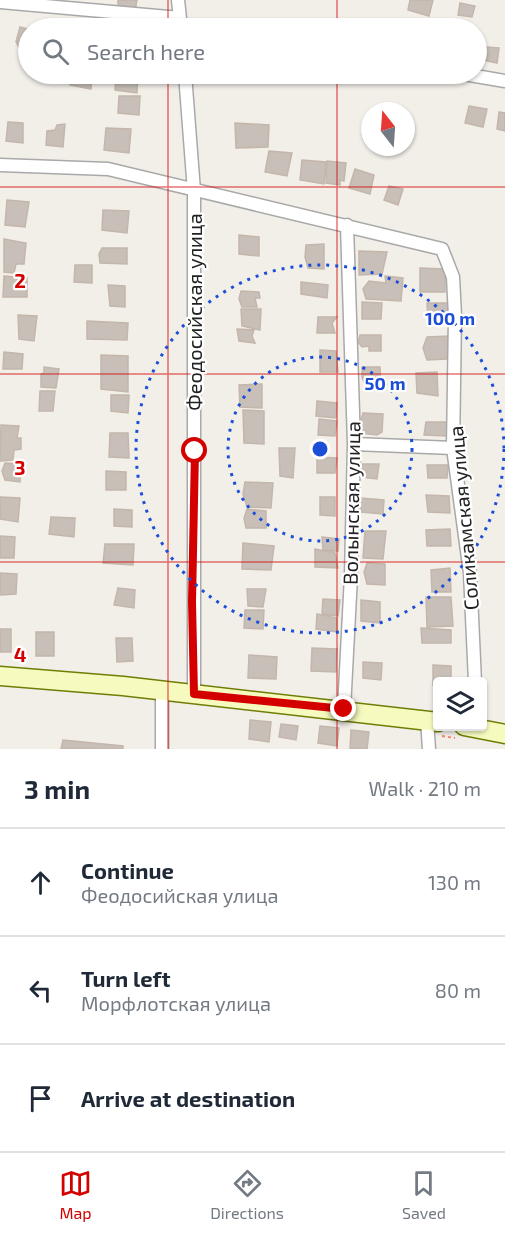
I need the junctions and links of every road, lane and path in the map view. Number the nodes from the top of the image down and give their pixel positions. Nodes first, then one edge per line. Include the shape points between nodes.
1 (178, 0) edge
2 (0, 2) edge
3 (138, 18) edge
4 (180, 18) edge
5 (487, 78) edge
6 (505, 81) edge
7 (185, 84) edge
8 (0, 165) edge
9 (194, 190) junction
10 (347, 225) junction
11 (354, 444) junction
12 (453, 448) junction
13 (0, 676) edge
14 (475, 677) edge
15 (162, 690) junction
16 (194, 694) junction
17 (344, 709) junction
18 (432, 721) edge
19 (487, 730) edge
20 (505, 734) edge
21 (162, 749) edge
22 (429, 749) edge

1 - 4 street
2 - 3 street
5 - 6 street
7 - 9 street, Феодосийская улица
8 - 9 street via 108,170
9 - 10 street
9 - 16 street, Феодосийская улица
10 - 11 street, Волынская улица
10 - 12 street, Соликамская улица via 442,249 453,277
11 - 12 street
11 - 17 street, Волынская улица
12 - 14 street, Соликамская улица via 470,573
13 - 15 street
15 - 16 street
15 - 21 street
16 - 17 street
17 - 18 street
18 - 22 street
19 - 20 street

